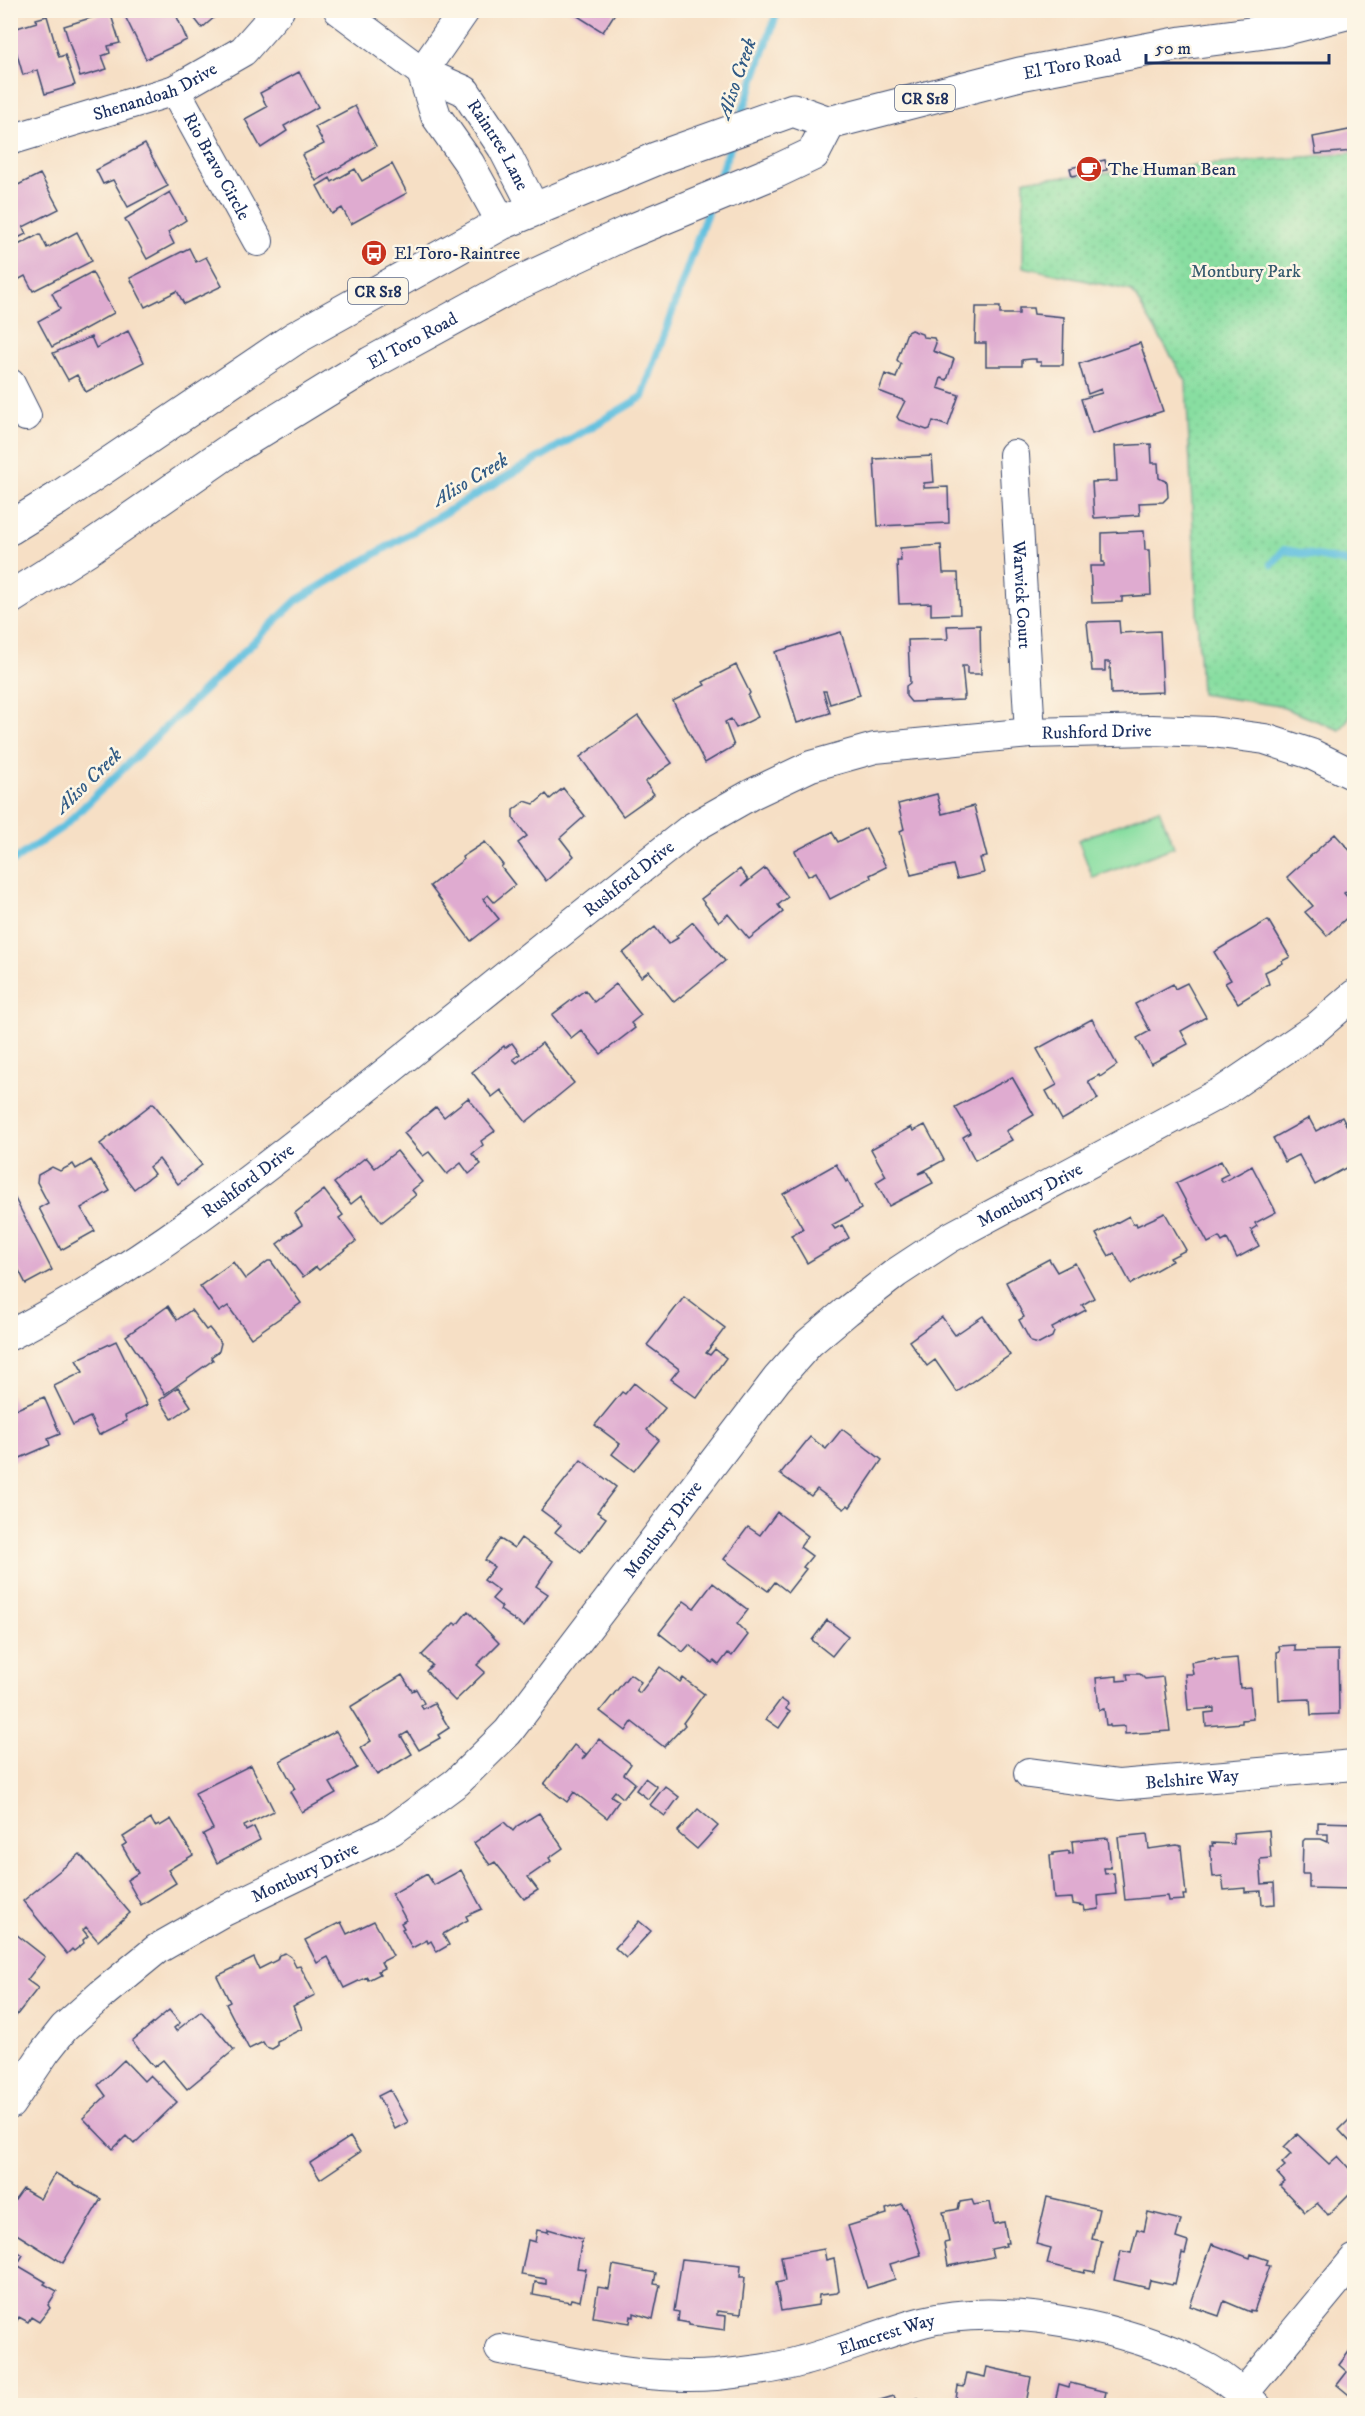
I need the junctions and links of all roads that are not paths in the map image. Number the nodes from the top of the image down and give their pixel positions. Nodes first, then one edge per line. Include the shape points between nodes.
1 (279, 10) edge
2 (339, 10) edge
3 (465, 10) edge
4 (1354, 11) edge
5 (422, 72) junction
6 (175, 90) junction
7 (829, 123) junction
8 (488, 125) junction
9 (10, 140) edge
10 (456, 144) junction
11 (535, 210) junction
12 (502, 223) junction
13 (258, 241) dead end
14 (10, 384) edge
15 (26, 416) dead end
16 (1014, 454) dead end
17 (10, 528) edge
18 (10, 598) edge
19 (1030, 733) junction
20 (1354, 775) edge
21 (1354, 995) edge
22 (10, 1335) edge
23 (1354, 1765) edge
24 (1029, 1773) dead end
25 (10, 2104) edge
26 (1354, 2260) edge
27 (500, 2349) dead end
28 (1250, 2400) edge

1 - 6 street, Shenandoah Drive via 243,51
2 - 5 street, Raintree Lane
3 - 5 street
4 - 7 main road, El Toro Road / CR S18 via 1279,30 1020,74
5 - 8 street, Raintree Lane via 465,91
5 - 10 street, Raintree Lane via 436,116
6 - 9 street, Shenandoah Drive
6 - 13 street, Rio Bravo Circle
7 - 11 main road, CR S18 via 793,110 658,158
7 - 18 main road, El Toro Road via 813,154 512,286 371,363 236,446
8 - 10 street
8 - 11 street, Raintree Lane
10 - 12 street, Raintree Lane
11 - 12 main road, CR S18
12 - 17 main road, CR S18 via 295,338
14 - 15 street
16 - 19 street, Warwick Court
19 - 20 street, Rushford Drive via 1212,732 1265,739 1311,754
19 - 22 street, Rushford Drive via 875,748 811,766 692,828 183,1231
21 - 25 street, Montbury Drive via 1316,1028 1225,1090 949,1238 840,1317 809,1343 777,1379 508,1732 457,1782 392,1830 222,1912 157,1949 64,2028
23 - 24 street, Belshire Way via 1119,1785
26 - 28 street
27 - 28 street, Elmcrest Way via 627,2371 714,2375 800,2362 924,2322 981,2314 1041,2318 1165,2348 1206,2367

